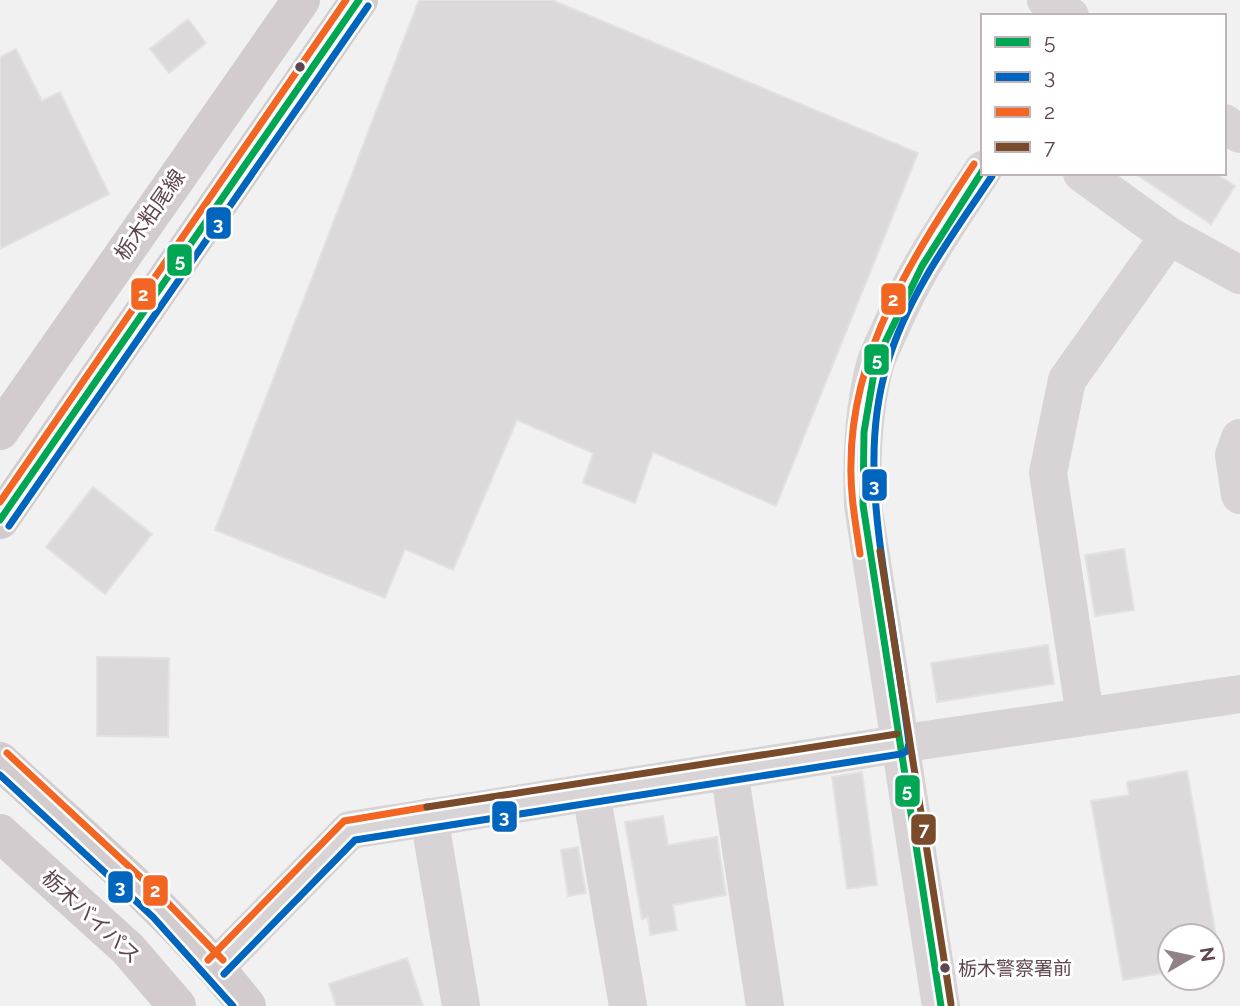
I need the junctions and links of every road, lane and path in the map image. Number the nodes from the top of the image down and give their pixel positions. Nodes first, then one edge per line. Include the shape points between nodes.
1 (301, 0) edge
2 (359, 0) edge
3 (1046, 0) edge
4 (1067, 14) edge
5 (981, 173) edge
6 (1085, 175) edge
7 (1169, 236) junction
8 (1240, 275) edge
9 (0, 431) edge
10 (1240, 438) edge
11 (1240, 495) edge
12 (0, 520) edge
13 (1240, 694) edge
14 (1085, 716) junction
15 (900, 744) junction
16 (0, 761) edge
17 (729, 770) junction
18 (591, 792) junction
19 (429, 817) junction
20 (0, 832) edge
21 (216, 967) junction
22 (177, 1006) edge
23 (247, 1006) edge
24 (461, 1006) edge
25 (628, 1006) edge
26 (765, 1006) edge
27 (941, 1006) edge

1 - 9 main road, 栃木粕尾線
2 - 12 main road
3 - 4 street
5 - 15 street via 903,299 877,360 866,411 863,505
6 - 7 street
7 - 8 street
7 - 14 street via 1068,380 1048,473
10 - 11 street via 1234,455
13 - 14 street
14 - 15 street
15 - 17 street
15 - 27 street
16 - 21 main road
17 - 18 street
17 - 26 street
18 - 19 street
18 - 25 street
19 - 21 street via 350,830
19 - 24 street
20 - 22 main road, 栃木バイパス via 128,949
21 - 23 main road

